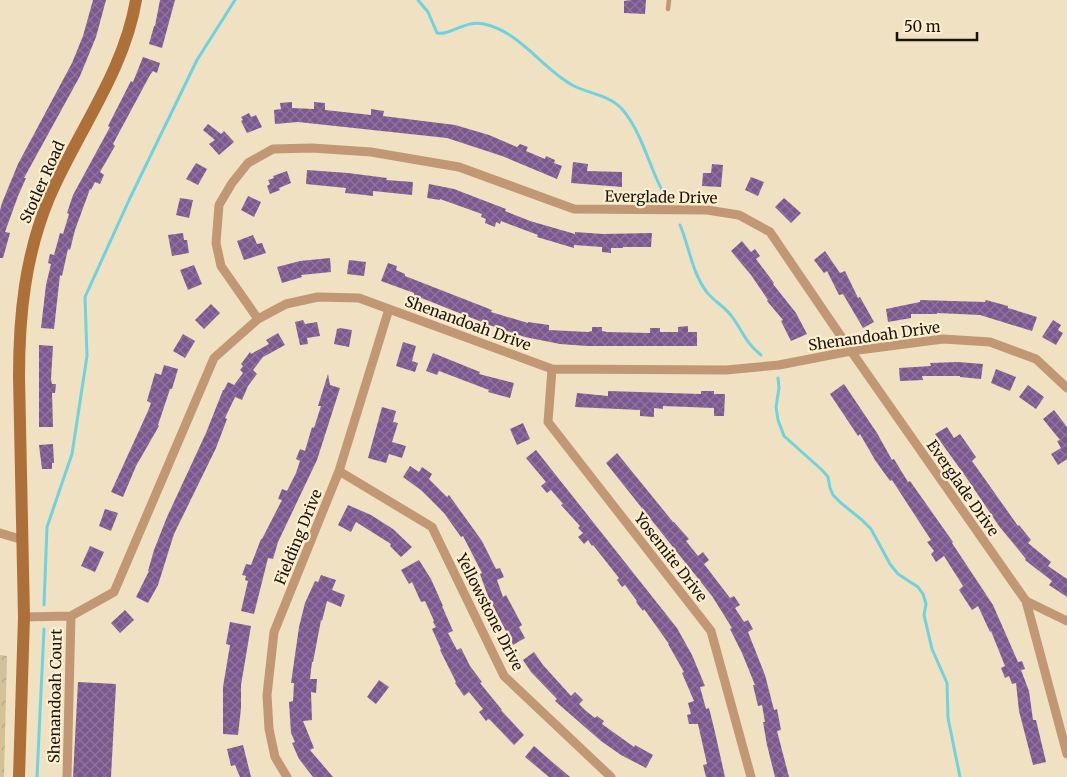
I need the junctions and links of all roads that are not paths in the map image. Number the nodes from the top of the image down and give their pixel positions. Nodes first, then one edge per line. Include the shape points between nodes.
1 (136, 0) edge
2 (669, 0) edge
3 (668, 9) dead end
4 (389, 309) junction
5 (258, 319) junction
6 (851, 351) junction
7 (552, 369) junction
8 (1067, 388) edge
9 (339, 472) junction
10 (0, 533) edge
11 (23, 540) junction
12 (1026, 601) junction
13 (71, 616) junction
14 (24, 617) junction
15 (1067, 621) edge
16 (1067, 754) edge
17 (19, 777) edge
18 (67, 777) edge
19 (287, 777) edge
20 (612, 777) edge
21 (751, 777) edge

1 - 11 street, Stotler Road via 125,43 49,198 28,262 19,342
2 - 3 lane
4 - 5 street, Shenandoah Drive via 359,298 318,297 286,304
4 - 7 street, Shenandoah Drive
4 - 9 street, Fielding Drive
5 - 6 street, Everglade Drive via 221,266 216,242 219,205 248,163 273,150 312,148 371,152 459,167 574,209 707,210 739,215 770,232
5 - 13 street, Shenandoah Drive via 214,358 114,592
6 - 7 street, Shenandoah Drive via 779,365 726,370
6 - 8 street, Shenandoah Drive via 943,339 990,342 1036,359
6 - 12 street, Everglade Drive
7 - 21 street, Yosemite Drive via 548,422 711,631
9 - 19 street, Fielding Drive via 274,632 267,695 269,728 275,757
9 - 20 street, Yellowstone Drive via 432,527 504,676
10 - 11 street
11 - 14 street, Stotler Road
12 - 15 street
12 - 16 street, Everglade Drive
13 - 14 street, Shenandoah Drive
13 - 18 street, Shenandoah Court
14 - 17 street, Stotler Road

